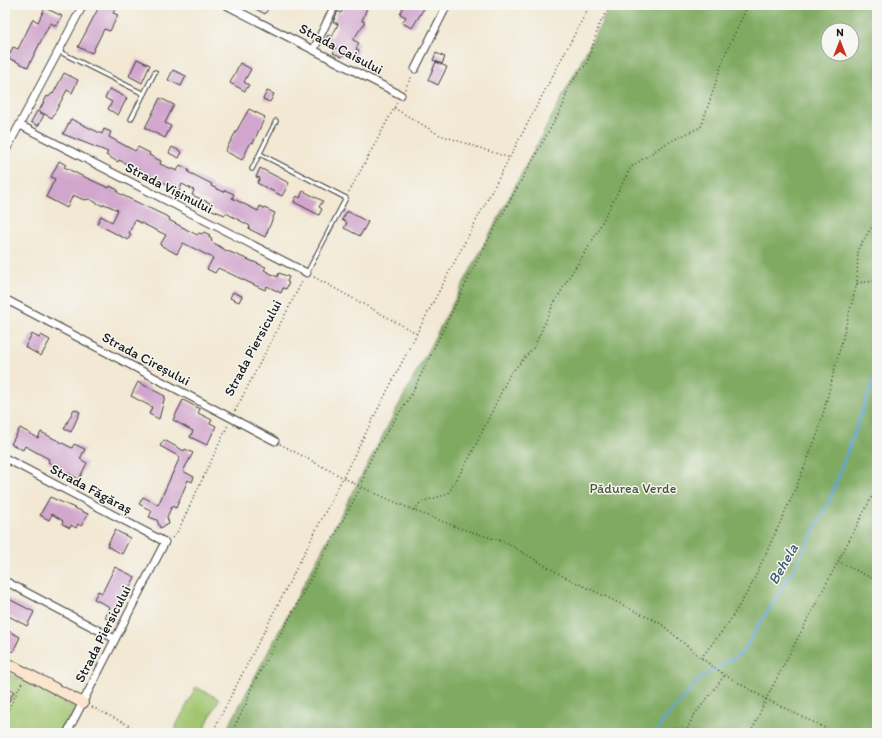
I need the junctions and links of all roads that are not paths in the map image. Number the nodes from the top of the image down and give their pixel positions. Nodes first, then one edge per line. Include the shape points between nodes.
1 (83, 5) edge
2 (226, 5) edge
3 (335, 5) edge
4 (447, 5) edge
5 (314, 49) junction
6 (60, 52) junction
7 (415, 69) road end
8 (156, 72) dead end
9 (144, 94) junction
10 (401, 96) road end
11 (131, 119) dead end
12 (276, 121) dead end
13 (20, 125) junction
14 (5, 152) edge
15 (260, 154) junction
16 (252, 169) dead end
17 (307, 273) joint
18 (5, 298) edge
19 (275, 441) road end
20 (5, 458) edge
21 (165, 542) joint
22 (5, 581) edge
23 (115, 639) junction
24 (5, 662) edge
25 (83, 703) junction
26 (67, 733) edge

1 - 6 street
2 - 5 street, Strada Caisului
3 - 5 street
4 - 7 street
5 - 10 street, Strada Caisului
6 - 9 lane
6 - 13 street
8 - 9 lane
9 - 11 lane
12 - 15 lane
13 - 14 street
13 - 17 street, Strada Vișinului
15 - 16 lane
15 - 17 lane via 346,198
18 - 19 street, Strada Cireșului
20 - 21 street, Strada Făgăraș
21 - 23 street, Strada Piersicului
22 - 23 street
23 - 25 street, Strada Piersicului
24 - 25 street
25 - 26 street, Strada Piersicului

